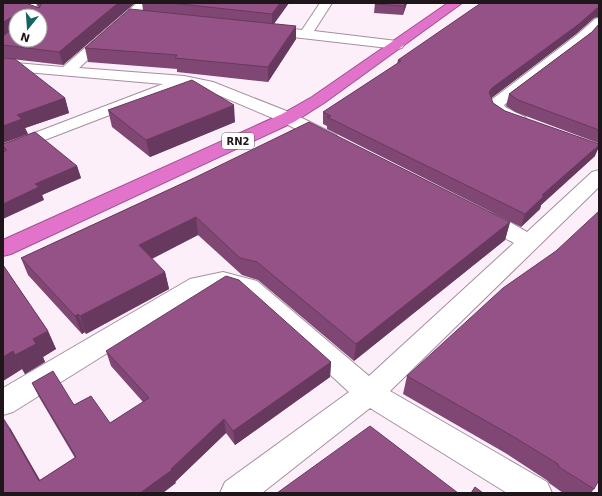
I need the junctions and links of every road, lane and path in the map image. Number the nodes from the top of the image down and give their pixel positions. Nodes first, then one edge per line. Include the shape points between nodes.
1 (144, 3) edge
2 (326, 3) edge
3 (456, 3) edge
4 (129, 16) junction
5 (145, 17) edge
6 (599, 22) edge
7 (252, 28) edge
8 (306, 34) junction
9 (397, 44) junction
10 (3, 66) edge
11 (67, 71) junction
12 (184, 81) junction
13 (288, 118) junction
14 (532, 126) edge
15 (345, 147) edge
16 (3, 151) edge
17 (599, 176) edge
18 (466, 210) edge
19 (530, 242) junction
20 (3, 250) edge
21 (369, 393) junction
22 (3, 404) edge
23 (236, 493) edge
24 (536, 493) edge

1 - 4 street
2 - 8 street
3 - 9 highway, RN2
4 - 5 street
4 - 11 street
6 - 14 street via 496,104 497,110 508,117
7 - 8 street
8 - 9 street
9 - 13 highway, RN2
10 - 11 street
11 - 12 street
12 - 13 street via 208,85
12 - 16 street
13 - 15 street
13 - 20 highway, RN2
17 - 19 street
18 - 19 street
19 - 21 street
21 - 22 street via 249,287 223,280 198,286
21 - 23 street
21 - 24 street

